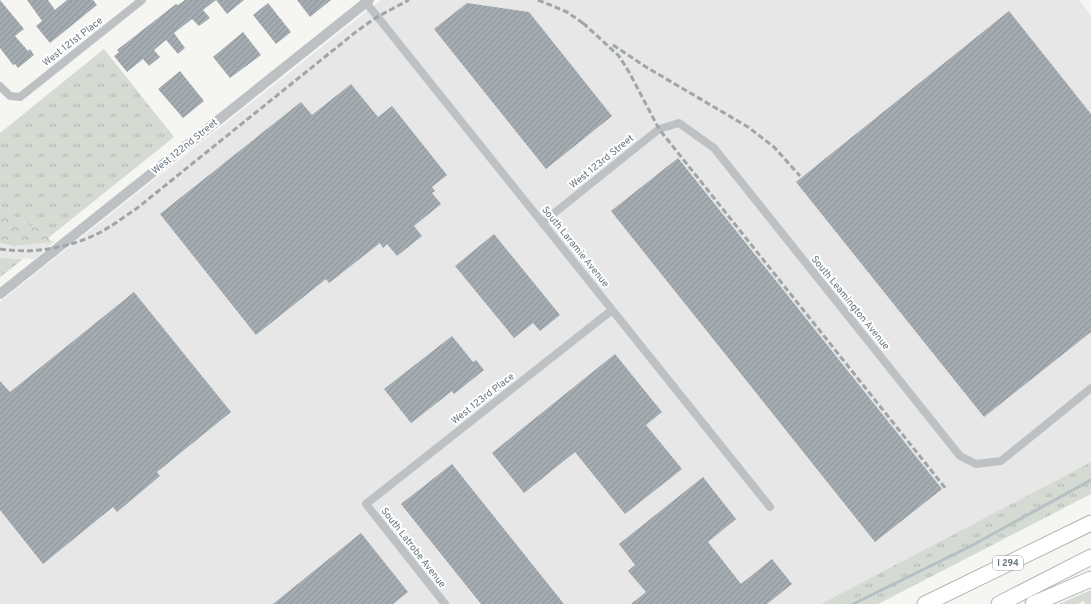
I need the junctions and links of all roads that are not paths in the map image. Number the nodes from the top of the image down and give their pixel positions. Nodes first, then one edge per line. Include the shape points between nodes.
1 (142, 0) edge
2 (366, 1) edge
3 (0, 86) edge
4 (679, 122) joint
5 (542, 223) junction
6 (0, 294) edge
7 (612, 310) junction
8 (1091, 388) edge
9 (366, 504) joint
10 (770, 507) dead end
11 (1091, 511) edge
12 (1091, 523) edge
13 (1091, 557) edge
14 (1091, 579) edge
15 (947, 593) junction
16 (445, 604) edge
17 (925, 604) edge
18 (999, 604) edge
19 (1033, 604) edge

1 - 3 street, West 121st Place via 24,94 15,98
2 - 5 street, South Laramie Avenue
2 - 6 street, West 122nd Street
4 - 5 street, West 123rd Street via 659,130
4 - 8 street, South Leamington Avenue via 714,148 960,456 976,464 1001,461
5 - 7 street, South Laramie Avenue
7 - 9 street, West 123rd Place
7 - 10 street, South Laramie Avenue
9 - 16 street, South Latrobe Avenue
11 - 15 highway
12 - 15 highway, I 294
13 - 18 highway
14 - 19 highway
15 - 17 highway, I 294

